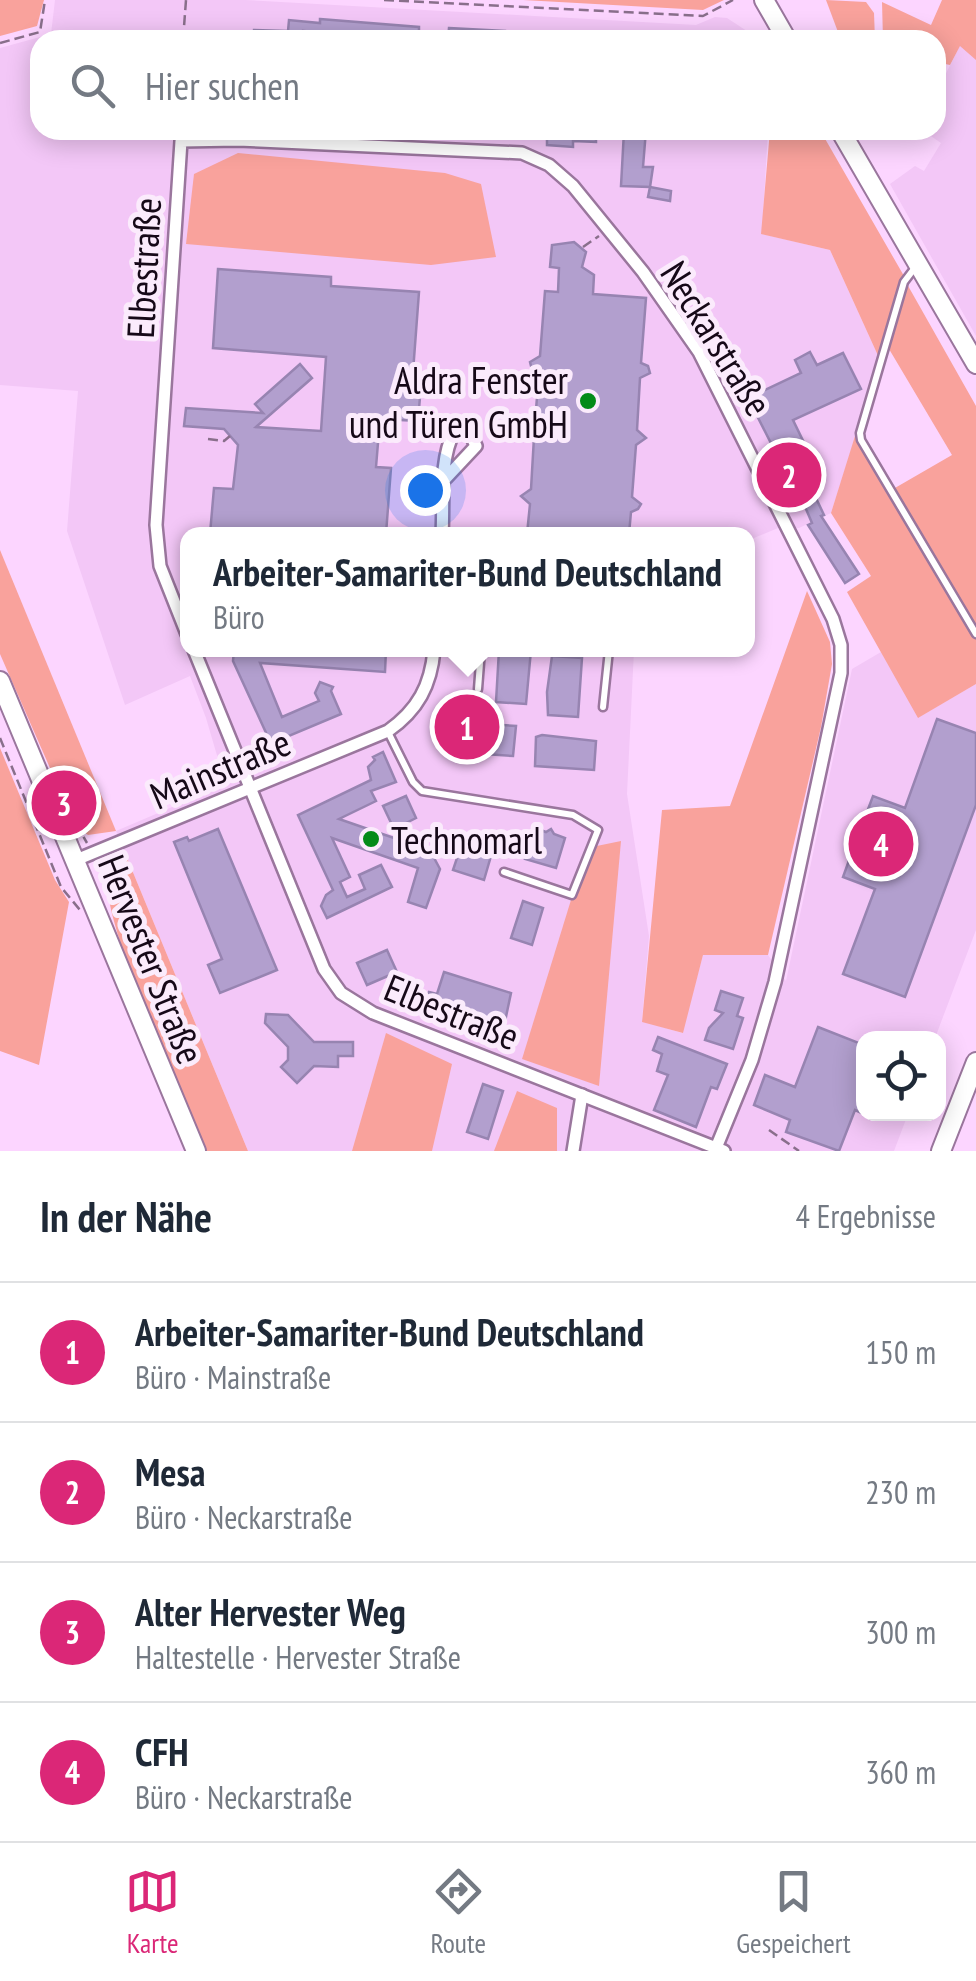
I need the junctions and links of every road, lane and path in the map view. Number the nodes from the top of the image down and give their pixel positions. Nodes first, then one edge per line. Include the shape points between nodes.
1 (44, 0) edge
2 (186, 0) edge
3 (384, 0) edge
4 (733, 0) edge
5 (764, 0) edge
6 (40, 30) edge
7 (184, 30) edge
8 (781, 30) edge
9 (30, 34) edge
10 (0, 42) edge
11 (175, 140) joint
12 (846, 140) edge
13 (608, 229) junction
14 (583, 247) dead end
15 (917, 264) junction
16 (976, 364) edge
17 (230, 436) dead end
18 (208, 439) dead end
19 (446, 478) dead end
20 (442, 527) edge
21 (180, 616) edge
22 (976, 634) edge
23 (197, 657) edge
24 (433, 657) edge
25 (480, 657) edge
26 (609, 657) edge
27 (0, 681) edge
28 (478, 689) dead end
29 (603, 706) dead end
30 (388, 730) junction
31 (0, 738) edge
32 (250, 787) junction
33 (74, 820) dead end
34 (84, 856) junction
35 (504, 872) dead end
36 (80, 910) dead end
37 (976, 1062) edge
38 (582, 1095) junction
39 (769, 1130) dead end
40 (720, 1149) edge
41 (196, 1151) edge
42 (574, 1151) edge
43 (798, 1151) edge
44 (941, 1151) edge

1 - 6 path
2 - 7 path
3 - 4 path via 704,16
5 - 8 main road
9 - 10 path
11 - 13 street, Neckarstraße via 522,152 562,174
11 - 21 street, Elbestraße via 156,524 160,566
12 - 15 main road
13 - 14 path
13 - 40 street, Neckarstraße via 715,380 842,646 775,982
15 - 16 main road
15 - 22 lane via 904,282 860,433
17 - 18 path
19 - 20 street
23 - 32 street, Elbestraße
24 - 30 street, Mainstraße via 423,696
25 - 28 lane
26 - 29 lane
27 - 34 main road, Hervester Straße
30 - 32 street, Mainstraße
30 - 35 lane via 422,791 573,815 598,830 572,895
31 - 36 path via 61,886
32 - 34 street, Mainstraße
32 - 38 street, Elbestraße via 324,969 341,993 373,1014
33 - 34 path
34 - 41 main road, Hervester Straße
37 - 44 main road
38 - 40 street, Elbestraße
38 - 42 street
39 - 43 path

